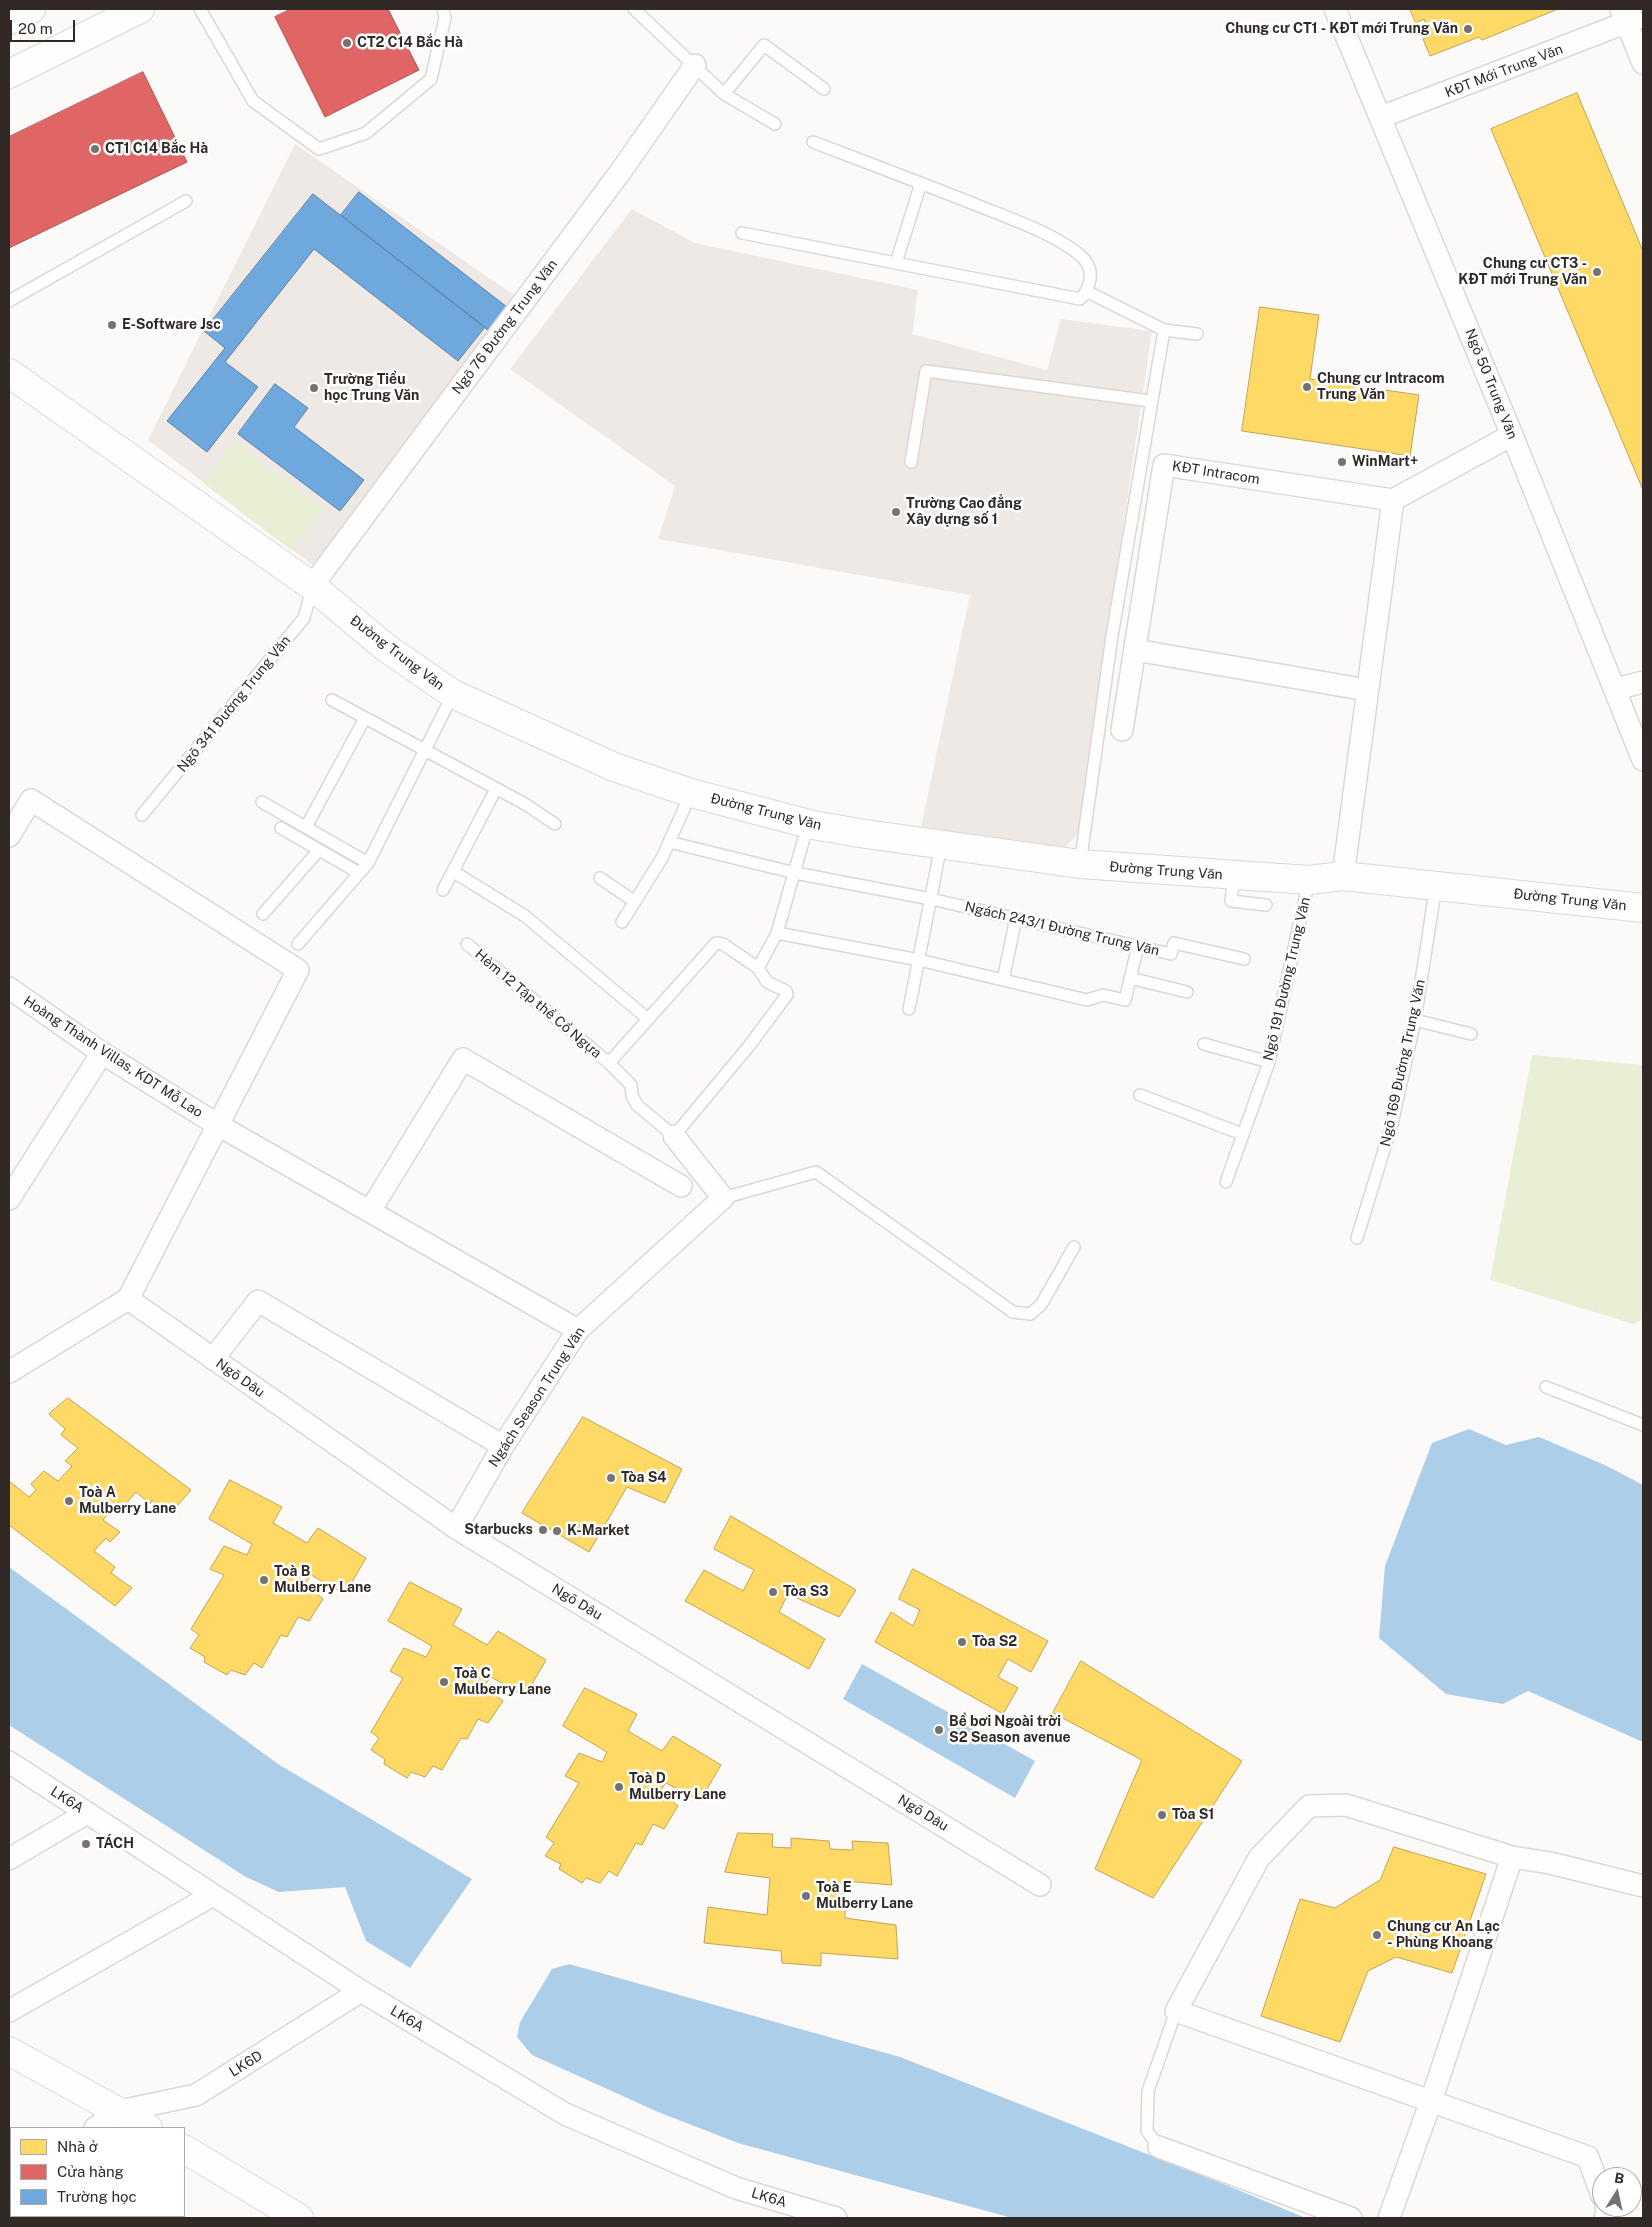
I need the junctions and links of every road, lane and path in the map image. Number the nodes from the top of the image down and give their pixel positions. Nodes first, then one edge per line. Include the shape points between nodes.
1 (31, 9) edge
2 (140, 9) edge
3 (200, 9) edge
4 (443, 9) edge
5 (634, 9) edge
6 (1335, 9) edge
7 (1630, 16) edge
8 (9, 20) edge
9 (1643, 63) edge
10 (695, 65) junction
11 (9, 74) edge
12 (824, 88) dead end
13 (724, 94) junction
14 (1381, 117) junction
15 (775, 124) dead end
16 (813, 142) dead end
17 (921, 183) junction
18 (186, 201) dead end
19 (742, 233) dead end
20 (896, 263) junction
21 (1088, 292) junction
22 (9, 301) edge
23 (1164, 330) junction
24 (1197, 334) dead end
25 (9, 373) edge
26 (1150, 401) junction
27 (1512, 435) junction
28 (911, 462) dead end
29 (1393, 500) junction
30 (312, 586) junction
31 (1135, 650) junction
32 (1643, 682) edge
33 (1616, 689) junction
34 (1366, 690) junction
35 (453, 694) junction
36 (332, 700) dead end
37 (366, 718) junction
38 (1122, 730) dead end
39 (425, 750) junction
40 (1643, 760) edge
41 (496, 789) junction
42 (691, 793) junction
43 (262, 802) dead end
44 (142, 815) dead end
45 (808, 822) junction
46 (555, 824) dead end
47 (306, 827) junction
48 (281, 828) dead end
49 (9, 836) edge
50 (669, 842) junction
51 (941, 845) junction
52 (319, 850) junction
53 (368, 863) junction
54 (1080, 864) junction
55 (454, 872) junction
56 (359, 873) junction
57 (795, 873) junction
58 (1234, 876) junction
59 (1343, 876) junction
60 (600, 878) dead end
61 (1309, 880) junction
62 (1436, 885) junction
63 (444, 890) dead end
64 (931, 899) junction
65 (635, 902) junction
66 (1266, 905) dead end
67 (1643, 908) edge
68 (263, 914) dead end
69 (1016, 918) junction
70 (622, 922) dead end
71 (777, 933) junction
72 (298, 944) dead end
73 (467, 944) dead end
74 (1138, 946) junction
75 (1244, 959) dead end
76 (919, 960) junction
77 (758, 968) junction
78 (1130, 978) junction
79 (1003, 980) junction
80 (9, 988) edge
81 (1187, 992) dead end
82 (909, 1009) dead end
83 (648, 1019) junction
84 (1414, 1020) junction
85 (1471, 1034) dead end
86 (1204, 1044) dead end
87 (102, 1053) junction
88 (1269, 1062) junction
89 (609, 1063) junction
90 (1140, 1095) dead end
91 (218, 1125) junction
92 (1242, 1134) junction
93 (674, 1136) junction
94 (1226, 1182) dead end
95 (681, 1186) dead end
96 (723, 1198) junction
97 (9, 1199) edge
98 (370, 1210) junction
99 (1357, 1238) dead end
100 (1074, 1248) dead end
101 (128, 1299) junction
102 (578, 1330) junction
103 (212, 1359) junction
104 (9, 1372) edge
105 (1546, 1387) dead end
106 (1643, 1425) edge
107 (503, 1446) junction
108 (456, 1528) junction
109 (9, 1762) edge
110 (87, 1813) junction
111 (1512, 1857) junction
112 (9, 1859) edge
113 (1040, 1885) dead end
114 (1643, 1886) edge
115 (213, 1895) junction
116 (361, 1991) junction
117 (9, 2010) edge
118 (1176, 2011) junction
119 (9, 2051) edge
120 (1431, 2100) junction
121 (120, 2111) junction
122 (96, 2127) edge
123 (146, 2127) edge
124 (1160, 2147) joint
125 (185, 2150) edge
126 (1592, 2168) edge
127 (299, 2218) edge
128 (836, 2218) edge
129 (1351, 2218) edge
130 (1388, 2218) edge

1 - 8 street
2 - 11 street
3 - 4 lane via 252,101 318,150 366,132 431,79 444,18
5 - 10 lane
6 - 14 street, Ngõ 50 Trung Văn
7 - 9 street, KĐT Mới Trung Văn
7 - 14 street, KĐT Mới Trung Văn
10 - 13 lane
10 - 30 street, Ngõ 76 Đường Trung Văn via 621,171
12 - 13 lane via 764,45
13 - 15 lane
14 - 27 street, Ngõ 50 Trung Văn
16 - 17 lane
17 - 20 lane
17 - 21 lane via 1025,225 1065,245 1085,260 1091,281
18 - 22 lane
19 - 20 lane
20 - 21 lane via 1080,299
21 - 23 lane
23 - 24 lane
23 - 26 lane
25 - 30 street, Đường Trung Văn
26 - 28 lane via 926,371
26 - 54 lane
27 - 29 street
27 - 33 street, Ngõ 50 Trung Văn
29 - 31 street, KĐT Intracom via 1164,465
29 - 34 street
30 - 35 street, Đường Trung Văn via 384,647
30 - 44 lane, Ngõ 341 Đường Trung Văn via 304,618
31 - 34 street
31 - 38 street, KĐT Intracom
32 - 33 street
33 - 40 street, Ngõ 50 Trung Văn
34 - 59 street
35 - 39 lane
35 - 42 street, Đường Trung Văn via 614,767
36 - 37 lane
37 - 39 lane
37 - 47 lane
39 - 41 lane
39 - 53 lane
41 - 46 lane
41 - 55 lane
42 - 45 street, Đường Trung Văn
42 - 50 lane
43 - 47 lane
45 - 51 street, Đường Trung Văn
45 - 57 lane
47 - 53 lane
48 - 52 lane
49 - 91 street via 31,800 298,970
50 - 57 lane, Ngách 243/1 Đường Trung Văn
50 - 65 lane
51 - 54 street, Đường Trung Văn
51 - 64 lane
52 - 56 lane
52 - 68 lane
53 - 56 lane
54 - 58 street, Đường Trung Văn
55 - 63 lane
55 - 83 lane via 524,916
56 - 72 lane
57 - 64 lane, Ngách 243/1 Đường Trung Văn
57 - 71 lane
58 - 61 street, Đường Trung Văn
58 - 66 lane via 1231,901
59 - 61 street, Đường Trung Văn
59 - 62 street, Đường Trung Văn
60 - 65 lane
61 - 88 lane, Ngõ 191 Đường Trung Văn
62 - 67 street, Đường Trung Văn
62 - 84 lane, Ngõ 169 Đường Trung Văn
64 - 69 lane, Ngách 243/1 Đường Trung Văn
64 - 76 lane
65 - 70 lane
69 - 74 lane, Ngách 243/1 Đường Trung Văn
69 - 79 lane
71 - 76 lane
71 - 77 lane
73 - 89 lane, Hẻm 12 Tập thể Cổ Ngựa
74 - 75 lane, Ngách 243/1 Đường Trung Văn via 1171,954 1174,943
74 - 78 lane
76 - 79 lane
76 - 82 lane
77 - 83 lane via 723,944 716,943
77 - 93 lane via 767,982 786,991 785,999
78 - 79 lane via 1125,1000 1103,995 1087,1000
78 - 81 lane
80 - 87 street, Hoàng Thành Villas, KDT Mỗ Lao
83 - 89 lane
84 - 85 lane
84 - 99 lane, Ngõ 169 Đường Trung Văn via 1392,1124
86 - 88 lane
87 - 91 street, Hoàng Thành Villas, KDT Mỗ Lao
87 - 97 street
88 - 92 lane, Ngõ 191 Đường Trung Văn
89 - 93 lane, Hẻm 12 Tập thể Cổ Ngựa via 631,1085 637,1105
90 - 92 lane
91 - 98 street, Hoàng Thành Villas, KDT Mỗ Lao
91 - 101 street
92 - 94 lane, Ngõ 191 Đường Trung Văn
93 - 96 street
95 - 98 street via 463,1059
96 - 100 lane via 816,1172 1013,1312 1030,1314 1041,1305
96 - 102 street, Ngách Season Trung Văn
98 - 102 street, Hoàng Thành Villas, KDT Mỗ Lao
101 - 103 street, Ngõ Dâu
101 - 104 street
102 - 107 street, Ngách Season Trung Văn
103 - 107 street via 258,1301
103 - 108 street, Ngõ Dâu
105 - 106 lane
107 - 108 street, Ngách Season Trung Văn
108 - 113 street, Ngõ Dâu
109 - 110 street, LK6A
110 - 112 street
110 - 115 street, LK6A
111 - 114 street
111 - 118 street via 1346,1805 1310,1806 1259,1858
111 - 120 street
115 - 116 street, LK6A
115 - 117 street
116 - 121 street, LK6D via 196,2096
116 - 128 street, LK6A via 565,2114 736,2188
118 - 120 street
118 - 124 lane via 1148,2090 1147,2131
119 - 121 street
120 - 126 street via 1588,2157
120 - 130 street
121 - 122 street
121 - 123 street
124 - 129 street
125 - 127 street

